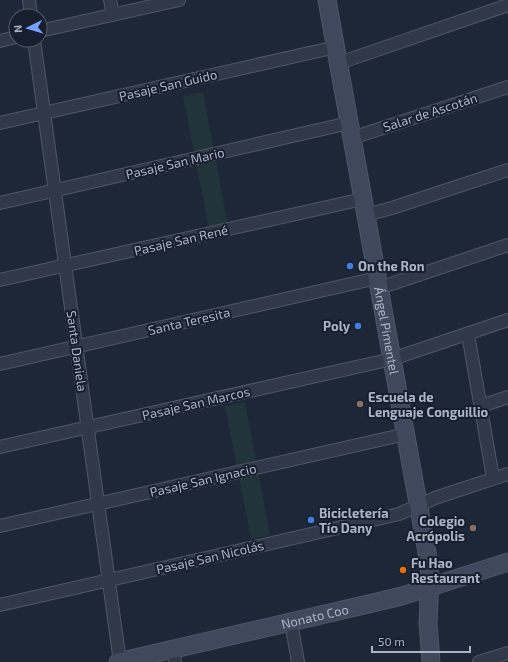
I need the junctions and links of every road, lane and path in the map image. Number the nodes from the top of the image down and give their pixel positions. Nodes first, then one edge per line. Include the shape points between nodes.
1 (110, 0) edge
2 (179, 0) edge
3 (327, 0) edge
4 (508, 5) edge
5 (113, 15) junction
6 (48, 29) edge
7 (35, 48) edge
8 (337, 55) junction
9 (508, 87) edge
10 (44, 113) junction
11 (0, 123) edge
12 (351, 130) junction
13 (508, 170) edge
14 (55, 190) junction
15 (363, 199) junction
16 (0, 203) edge
17 (366, 215) junction
18 (508, 245) edge
19 (65, 266) junction
20 (0, 280) edge
21 (378, 283) junction
22 (508, 320) edge
23 (468, 334) junction
24 (76, 347) junction
25 (392, 359) junction
26 (0, 364) edge
27 (508, 397) edge
28 (481, 406) junction
29 (88, 428) junction
30 (406, 434) junction
31 (0, 447) edge
32 (508, 474) edge
33 (494, 478) junction
34 (98, 503) junction
35 (418, 505) junction
36 (0, 526) edge
37 (508, 562) edge
38 (108, 580) junction
39 (429, 587) junction
40 (0, 605) edge
41 (291, 622) junction
42 (508, 652) edge
43 (174, 656) edge
44 (119, 662) edge
45 (298, 662) edge
46 (431, 662) edge
47 (479, 662) edge

1 - 5 street
2 - 5 street
3 - 8 street, Ángel Pimentel
4 - 8 street, Pasaje San Guido
5 - 6 street
7 - 10 street, Santa Daniela
8 - 10 street, Pasaje San Guido
8 - 12 street, Ángel Pimentel
9 - 12 street, Salar de Ascotán
10 - 11 street, Pasaje San Guido
10 - 14 street, Santa Daniela
12 - 14 street, Pasaje San Mario
12 - 15 street, Ángel Pimentel
13 - 17 street
14 - 16 street, Pasaje San Mario
14 - 19 street, Santa Daniela
15 - 17 street, Ángel Pimentel
15 - 19 street, Pasaje San René
17 - 21 street, Ángel Pimentel
18 - 21 street, Santa Teresita
19 - 20 street, Pasaje San René
19 - 24 street, Santa Daniela
21 - 24 street, Santa Teresita
21 - 25 street, Ángel Pimentel
22 - 23 street, Pasaje San Marcos
23 - 25 street, Pasaje San Marcos
23 - 28 street
24 - 26 street, Santa Teresita
24 - 29 street, Santa Daniela
25 - 29 street, Pasaje San Marcos
25 - 30 street, Ángel Pimentel
27 - 28 street
28 - 33 street
29 - 31 street, Pasaje San Marcos
29 - 34 street, Santa Daniela
30 - 34 street, Pasaje San Ignacio
30 - 35 street, Ángel Pimentel
32 - 33 street, Pasaje San Nicolás
33 - 35 street, Pasaje San Nicolás
34 - 36 street, Pasaje San Ignacio
34 - 38 street, Santa Daniela
35 - 38 street, Pasaje San Nicolás via 399,514
35 - 39 street, Ángel Pimentel via 428,558
37 - 39 street, Nonato Coo
38 - 40 street, Pasaje San Nicolás
38 - 44 street, Santa Daniela
39 - 41 street, Nonato Coo
39 - 46 street, Ángel Pimentel
41 - 43 street, Nonato Coo
41 - 45 street
42 - 47 street
43 - 44 street, Nonato Coo

